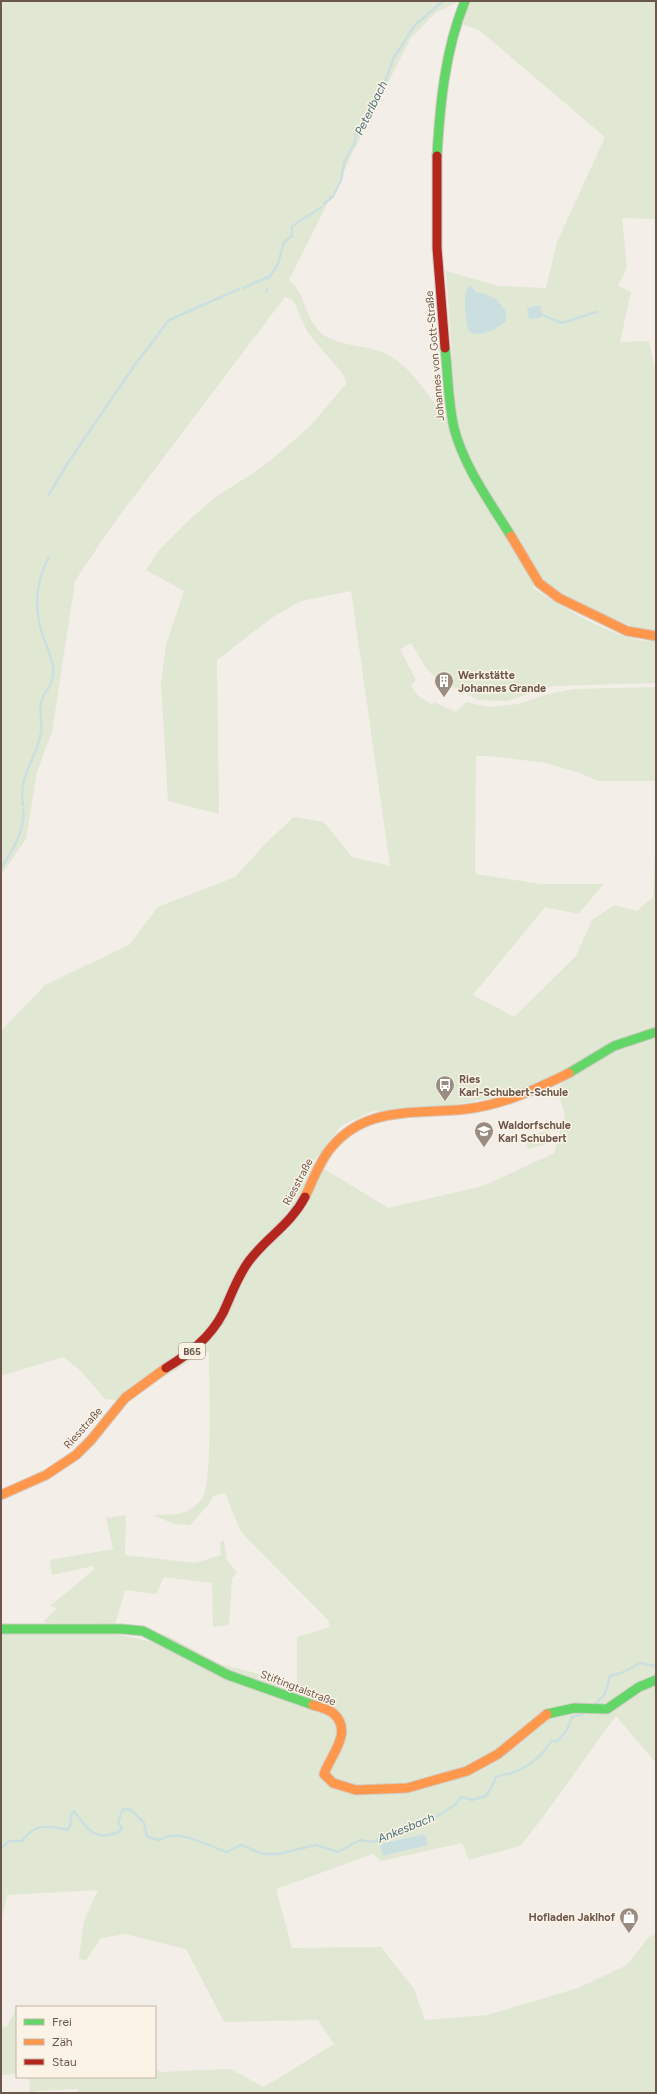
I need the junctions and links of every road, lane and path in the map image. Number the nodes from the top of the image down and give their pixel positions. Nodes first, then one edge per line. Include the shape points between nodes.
1 (465, 1) edge
2 (656, 636) edge
3 (656, 1032) edge
4 (1, 1495) edge
5 (1, 1629) edge
6 (656, 1680) edge

1 - 2 street, Johannes von Gott-Straße via 449,47 438,124 435,174 437,250 451,412 455,432 462,454 472,472 539,583 559,598 627,631
3 - 4 street, Riesstraße / B65 via 609,1048 544,1085 505,1100 467,1109 392,1113 375,1117 349,1131 327,1152 290,1220 254,1254 244,1268 224,1313 202,1342 177,1363 131,1393 76,1456 49,1473
5 - 6 street, Stiftingtalstraße via 143,1631 228,1675 332,1712 340,1719 343,1730 339,1747 327,1763 324,1774 333,1783 356,1790 407,1788 467,1771 498,1754 549,1713 574,1708 607,1709 639,1687

